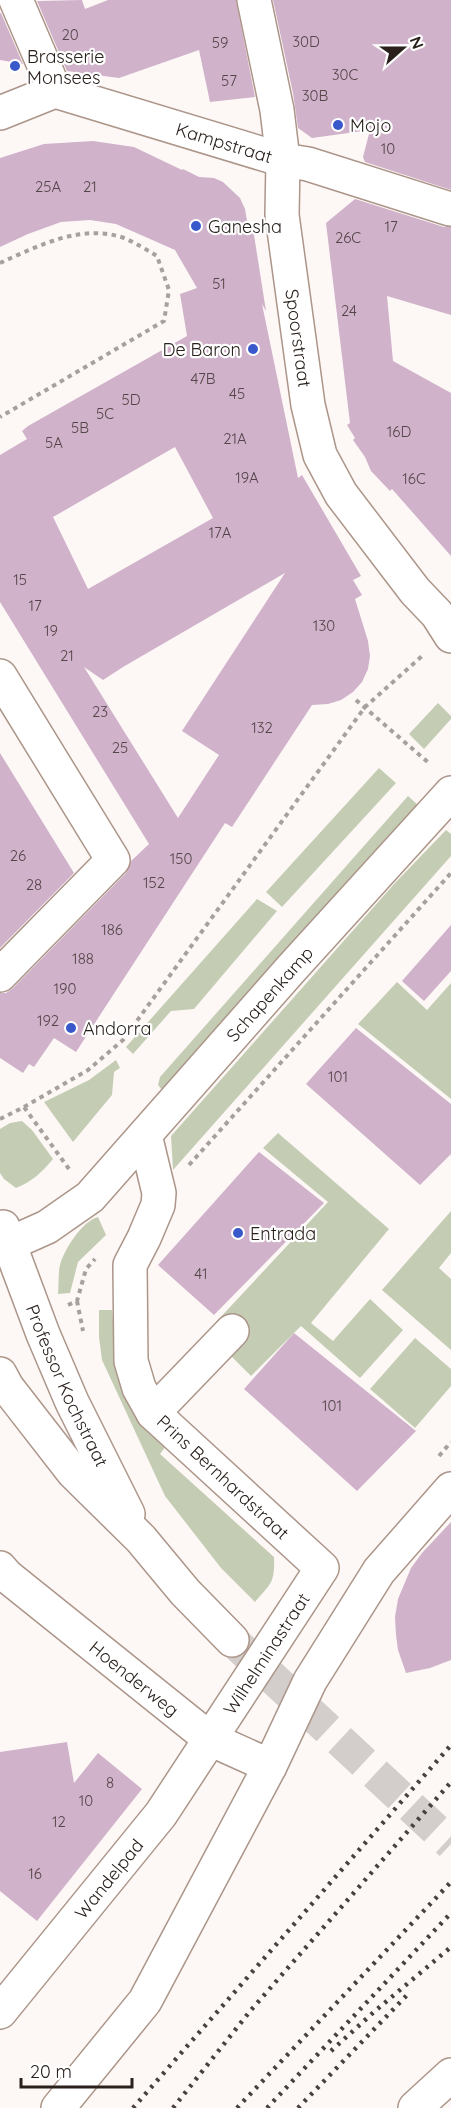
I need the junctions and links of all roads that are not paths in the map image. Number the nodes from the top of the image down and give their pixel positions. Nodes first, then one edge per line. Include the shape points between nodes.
1 (16, 0) edge
2 (254, 0) edge
3 (55, 91) junction
4 (0, 113) edge
5 (282, 160) junction
6 (450, 209) edge
7 (449, 634) edge
8 (0, 676) edge
9 (442, 780) edge
10 (0, 975) edge
11 (145, 1135) junction
12 (3, 1233) edge
13 (232, 1331) dead end
14 (2, 1388) edge
15 (153, 1413) junction
16 (451, 1489) edge
17 (141, 1539) junction
18 (322, 1568) joint
19 (2, 1577) edge
20 (232, 1640) tunnel mouth
21 (210, 1739) junction
22 (270, 1766) junction
23 (1, 2005) edge
24 (451, 2075) edge
25 (58, 2108) edge
26 (415, 2108) edge

1 - 3 street
2 - 5 street, Spoorstraat via 278,110
3 - 4 street
3 - 5 street, Kampstraat
5 - 6 street, Kampstraat via 308,164
5 - 7 street, Spoorstraat via 282,214 308,405 320,455 341,494
8 - 10 street via 112,860
9 - 11 street, Schapenkamp via 299,960
11 - 12 street, Schapenkamp via 90,1197 47,1227
11 - 15 street, Prins Bernhardstraat via 159,1193 158,1205 130,1265 131,1360 139,1388
12 - 17 street, Professor Kochstraat via 72,1402
13 - 15 street
14 - 17 street, Professor Kochstraat via 73,1472
15 - 18 street, Prins Bernhardstraat
16 - 22 street via 380,1571 310,1681
17 - 20 street, Professor Kochstraat
18 - 21 street, Wilhelminastraat
19 - 21 street, Hoenderweg
21 - 22 street, Hoenderweg
21 - 23 street, Wandelpad via 161,1814
22 - 25 street via 145,2001
24 - 26 street

